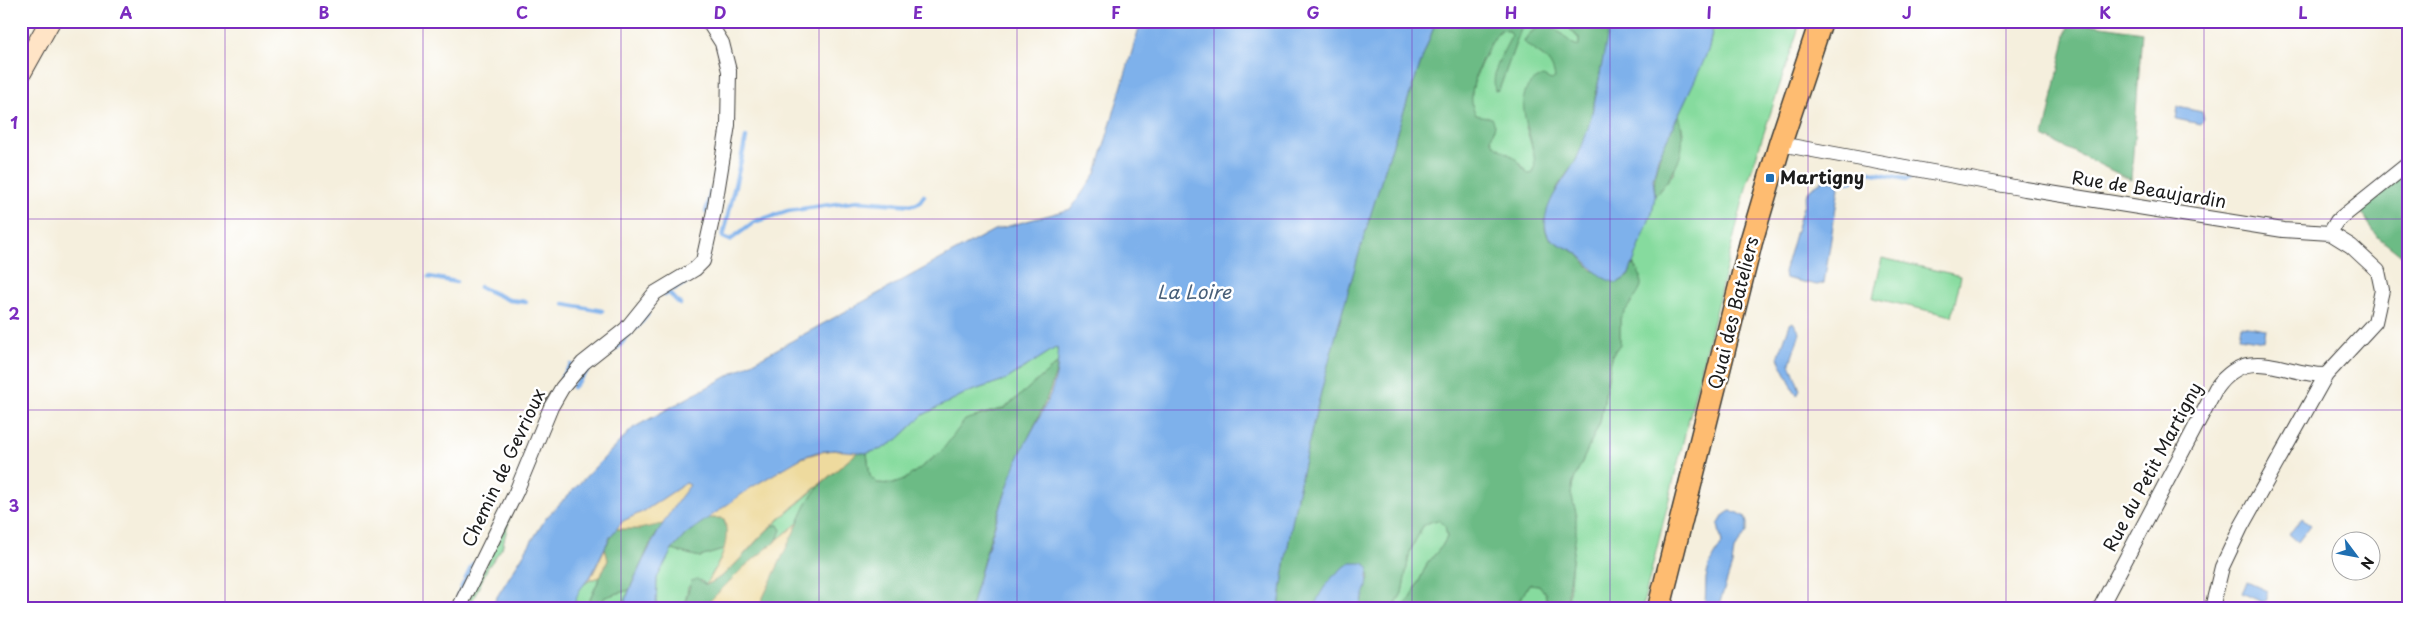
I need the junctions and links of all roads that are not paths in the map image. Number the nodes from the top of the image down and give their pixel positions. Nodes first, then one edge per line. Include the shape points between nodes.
1 (50, 21) edge
2 (708, 21) edge
3 (1821, 21) edge
4 (21, 72) edge
5 (1780, 144) junction
6 (2408, 164) edge
7 (2330, 233) junction
8 (2326, 375) junction
9 (459, 608) edge
10 (1659, 608) edge
11 (2100, 608) edge
12 (2212, 608) edge

1 - 4 street
2 - 9 street, Chemin de Gevrioux via 722,44 729,71 728,125 707,252 695,269 655,293 626,329 583,363 562,388
3 - 5 main road, Quai des Bateliers
5 - 7 street, Rue de Beaujardin via 2044,192 2283,230
5 - 10 main road, Quai des Bateliers via 1751,242
6 - 7 street via 2337,222
7 - 8 street, Rue de Beaujardin via 2351,246 2378,271 2382,290 2375,322
8 - 11 street, Rue du Petit Martigny via 2267,364 2248,364 2223,378
8 - 12 street via 2237,534 2222,567

